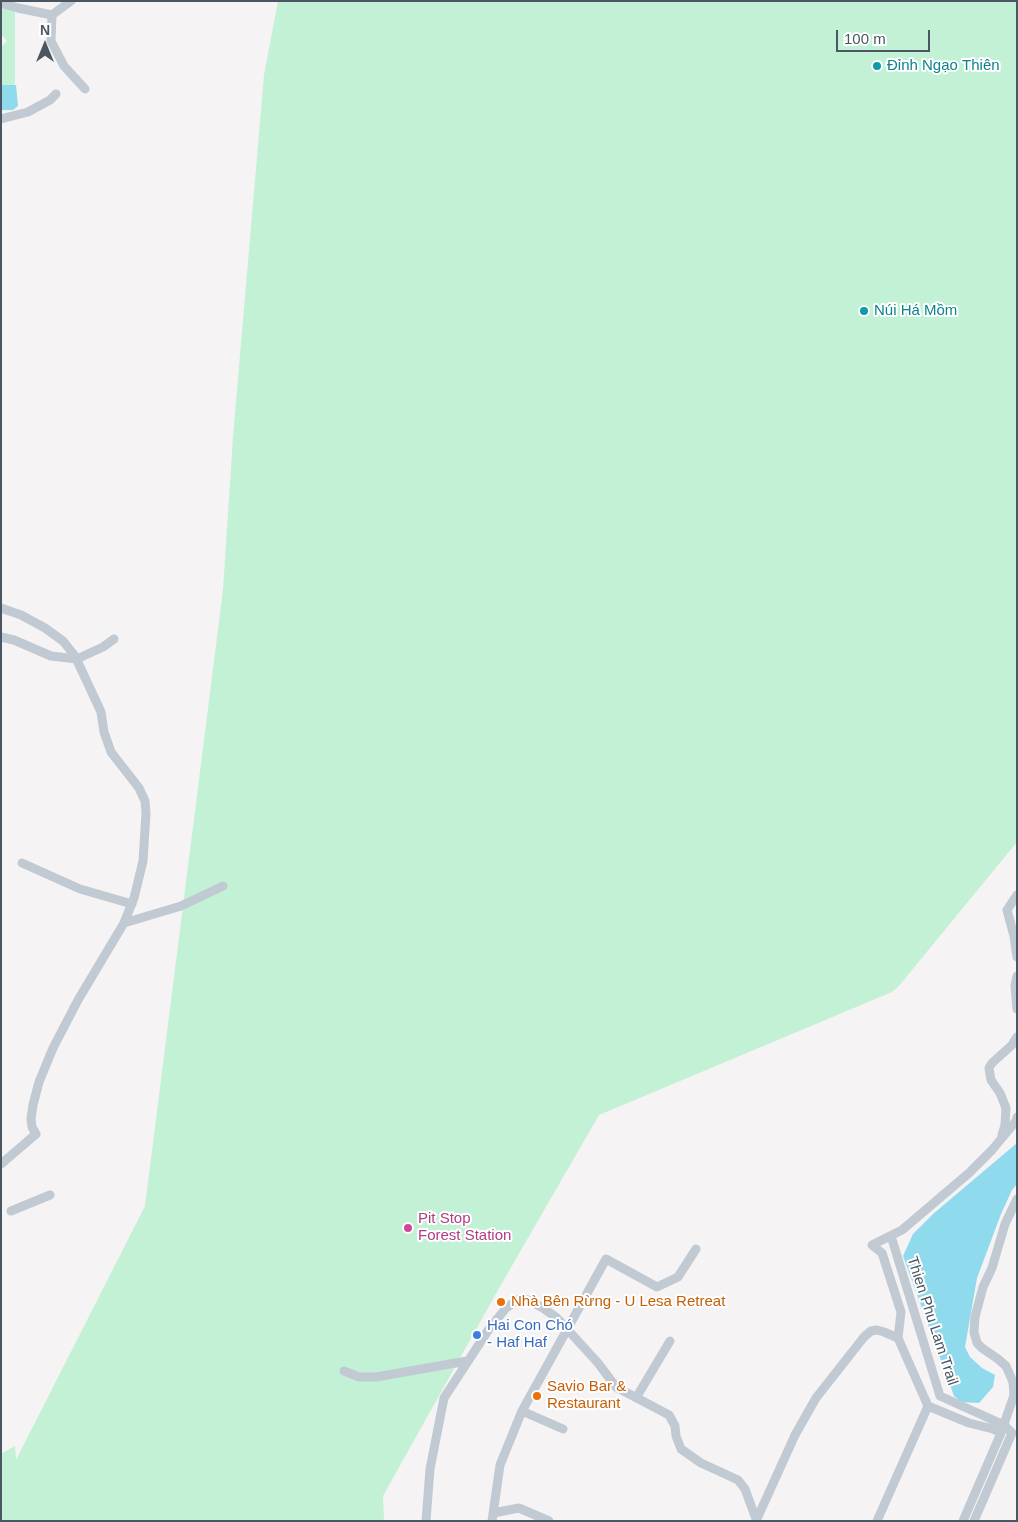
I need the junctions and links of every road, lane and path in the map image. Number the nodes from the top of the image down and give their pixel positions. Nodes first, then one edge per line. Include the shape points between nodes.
1 (71, 1) edge
2 (2, 2) edge
3 (52, 15) junction
4 (85, 89) dead end
5 (56, 94) dead end
6 (1, 119) edge
7 (1, 608) edge
8 (1, 637) edge
9 (114, 639) dead end
10 (77, 659) junction
11 (22, 863) dead end
12 (223, 886) dead end
13 (1017, 895) edge
14 (132, 904) junction
15 (1012, 909) edge
16 (124, 923) junction
17 (1017, 956) edge
18 (1017, 976) edge
19 (1017, 1009) edge
20 (1017, 1037) edge
21 (1017, 1117) edge
22 (1017, 1121) edge
23 (1000, 1142) junction
24 (1, 1164) edge
25 (50, 1195) dead end
26 (1017, 1199) edge
27 (11, 1210) dead end
28 (890, 1236) junction
29 (696, 1249) dead end
30 (568, 1328) junction
31 (898, 1338) junction
32 (670, 1341) dead end
33 (467, 1361) junction
34 (344, 1372) dead end
35 (636, 1398) junction
36 (928, 1406) junction
37 (522, 1411) junction
38 (563, 1429) dead end
39 (1002, 1429) junction
40 (492, 1517) edge
41 (756, 1520) edge
42 (426, 1521) edge
43 (549, 1521) edge
44 (877, 1521) edge
45 (963, 1521) edge
46 (974, 1521) edge

1 - 3 street
2 - 3 street
3 - 4 street via 51,41 64,66
5 - 6 street via 28,112
7 - 10 street via 45,628 63,641
8 - 10 street via 51,656
9 - 10 street
10 - 14 street via 101,712 110,752 139,788 145,801 143,861
11 - 14 street via 80,889
12 - 16 street via 181,906
13 - 15 street
14 - 16 street
15 - 17 street
16 - 24 street via 53,1048 32,1111 32,1127 36,1134
18 - 19 street via 1014,986
20 - 23 street via 989,1068 991,1080 1006,1108
21 - 22 street
22 - 23 street
23 - 28 street via 943,1196
25 - 27 street
26 - 39 street via 983,1287 974,1332 982,1348 1006,1366 1013,1382 1014,1395
28 - 31 street via 872,1245 882,1253 901,1312
28 - 39 street, Thien Phu Lam Trail via 940,1396
29 - 30 street via 678,1276 657,1288 606,1260
30 - 33 street via 543,1308 519,1299 506,1308
30 - 35 street via 616,1387
30 - 37 street
31 - 36 street
31 - 41 street via 872,1331 832,1377 805,1416
32 - 35 street
33 - 34 street via 376,1377 359,1377
33 - 42 street via 444,1398 430,1469
35 - 41 street via 669,1415 681,1448 689,1456 738,1480 745,1489
36 - 39 street via 969,1423
36 - 44 street
37 - 38 street
37 - 40 street via 500,1465
39 - 45 street
39 - 46 street, Thien Phu Lam Trail via 1012,1432
40 - 43 street via 519,1508

